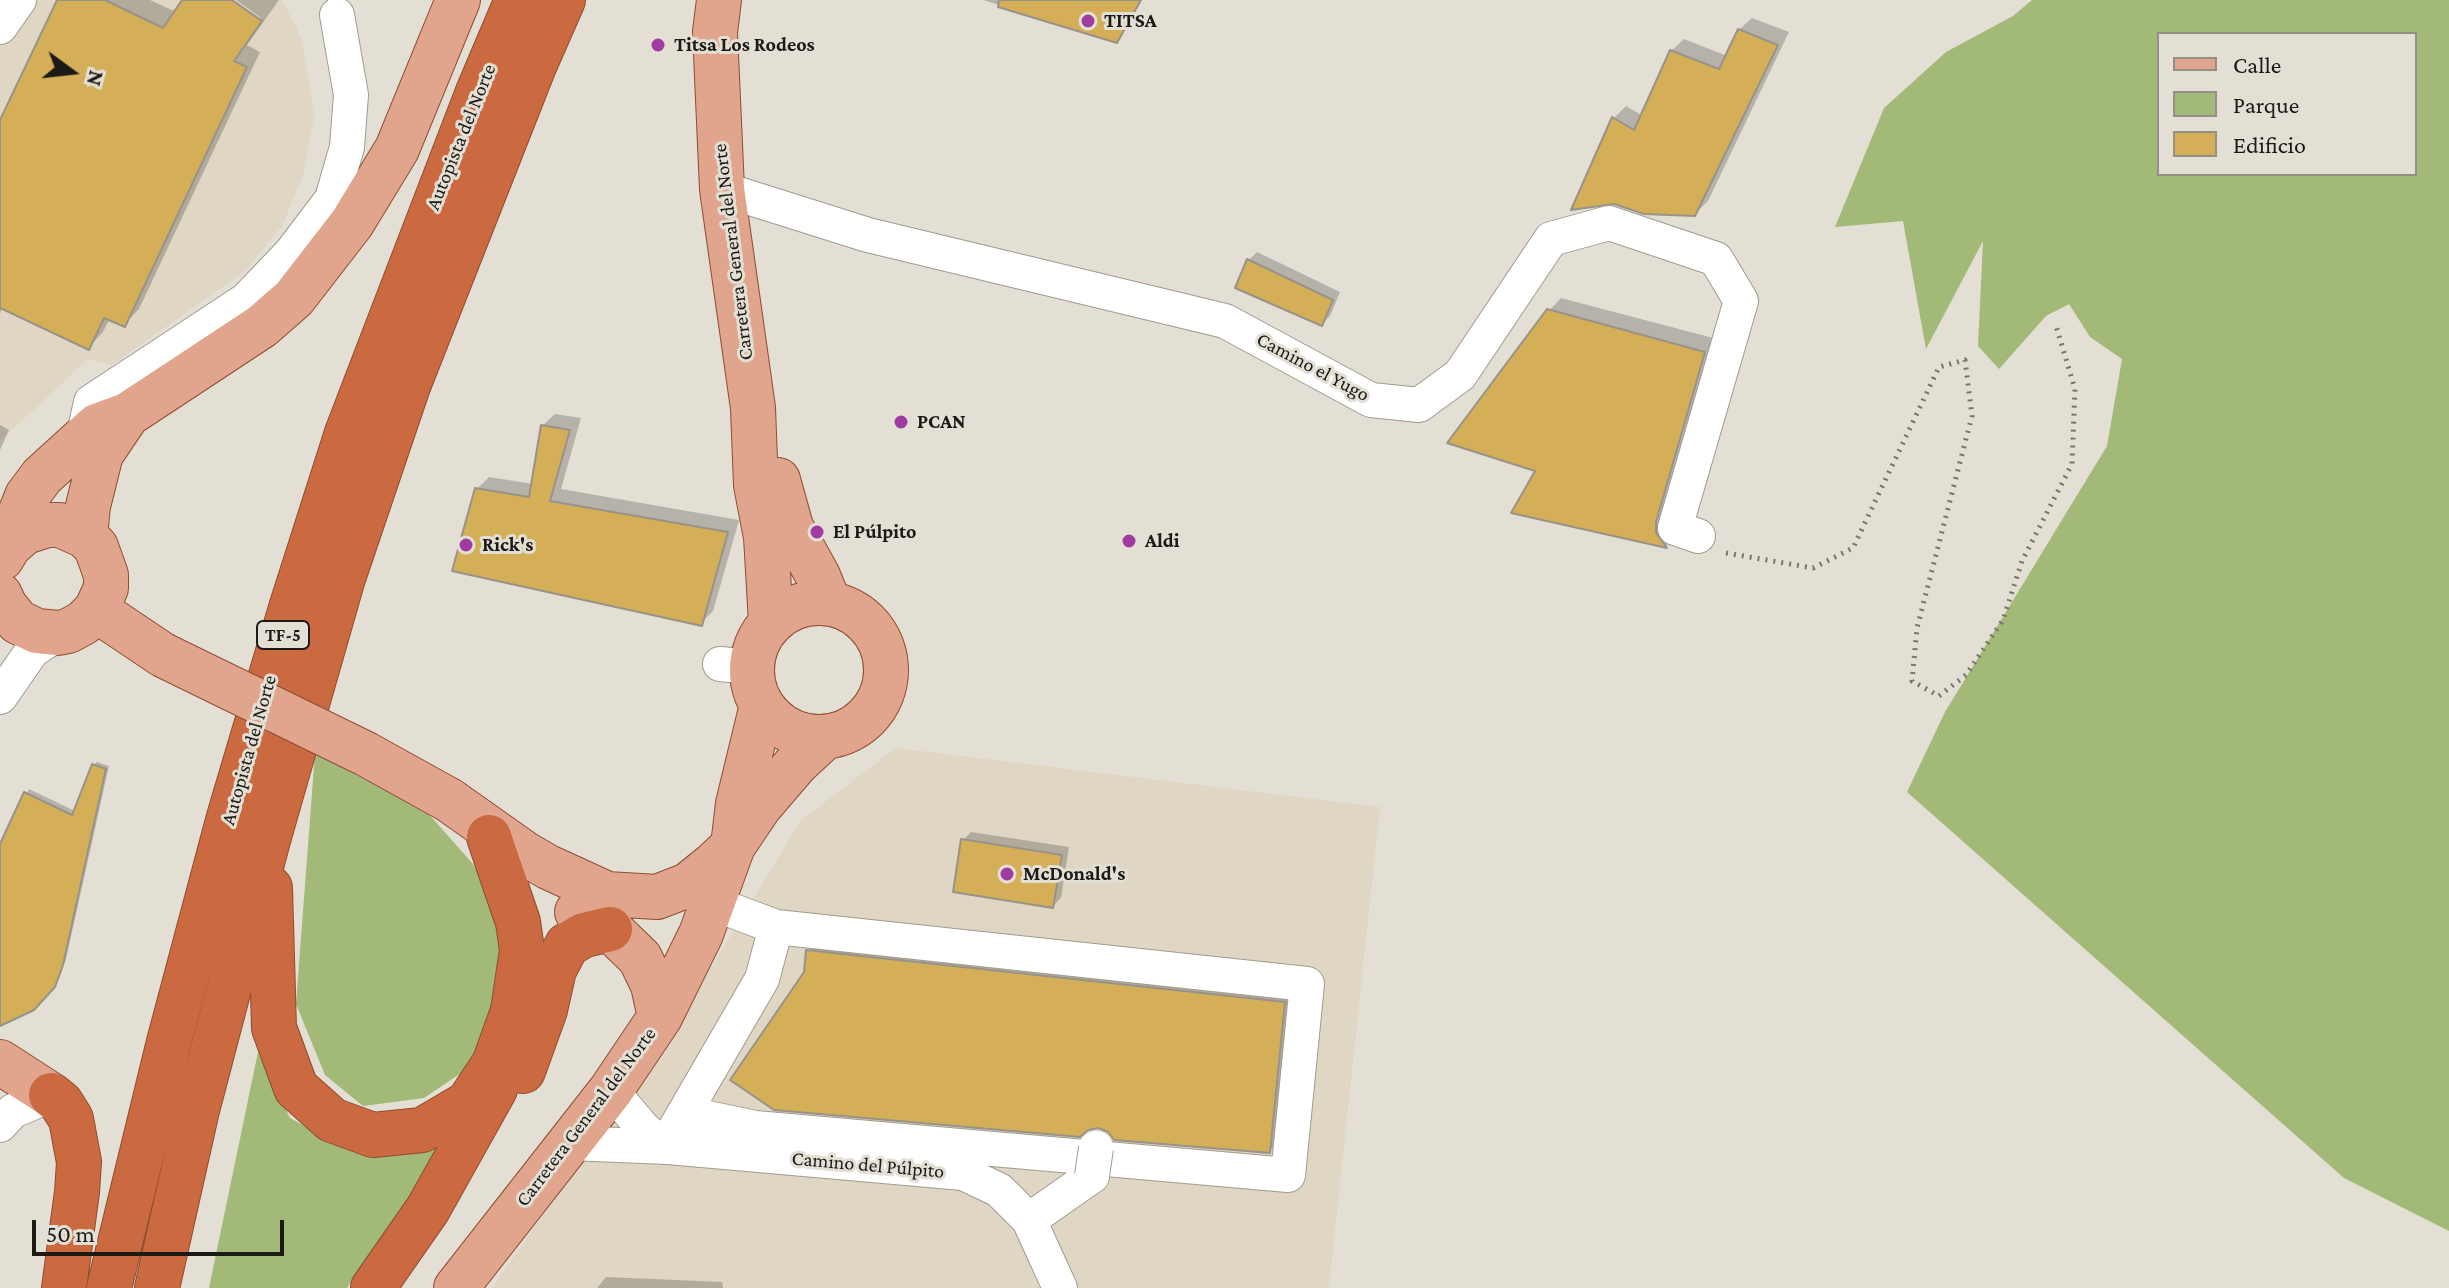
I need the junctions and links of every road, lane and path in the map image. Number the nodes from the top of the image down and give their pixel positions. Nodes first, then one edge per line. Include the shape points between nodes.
1 (19, 0) edge
2 (458, 0) edge
3 (517, 0) edge
4 (563, 0) edge
5 (719, 0) edge
6 (337, 15) dead end
7 (0, 27) edge
8 (722, 189) junction
9 (2056, 326) dead end
10 (753, 408) junction
11 (127, 415) junction
12 (83, 439) junction
13 (85, 536) junction
14 (1698, 536) joint
15 (1, 571) edge
16 (829, 603) junction
17 (82, 621) junction
18 (771, 623) junction
19 (744, 679) junction
20 (0, 697) edge
21 (825, 737) junction
22 (494, 839) junction
23 (268, 840) junction
24 (733, 846) junction
25 (707, 919) junction
26 (776, 927) junction
27 (610, 929) junction
28 (660, 1017) junction
29 (0, 1062) edge
30 (611, 1090) junction
31 (51, 1095) junction
32 (684, 1113) junction
33 (0, 1125) edge
34 (569, 1143) junction
35 (666, 1147) junction
36 (1094, 1162) dead end
37 (428, 1209) junction
38 (1029, 1220) junction
39 (64, 1288) edge
40 (109, 1288) edge
41 (157, 1288) edge
42 (373, 1288) edge
43 (456, 1288) edge
44 (1060, 1288) edge

1 - 7 street
2 - 11 main road via 397,149 352,223 294,298 262,326
3 - 40 highway, Autopista del Norte / TF-5 via 347,433 292,605 229,817
4 - 23 highway, Autopista del Norte / TF-5 via 403,401 343,578
5 - 8 main road, Carretera General del Norte via 715,32
6 - 12 street via 351,95 347,147 332,199 246,300 91,402
8 - 10 main road, Carretera General del Norte
8 - 14 street, Camino el Yugo via 868,235 1225,321 1371,400 1419,405 1460,375 1551,239 1609,223 1716,259 1741,301 1675,528
9 - 14 path via 2075,389 2072,464 2022,561 2003,620 1966,675 1939,696 1912,681 1917,628 1972,416 1965,360 1939,367 1853,548 1813,568 1724,553
10 - 16 main road, Carretera General del Norte via 791,527
10 - 18 main road, Carretera General del Norte
11 - 12 main road via 97,426
11 - 13 main road via 101,454
12 - 15 main road via 27,496
13 - 15 main road via 60,525 35,527 16,539
13 - 17 main road via 96,547 106,575 102,600
15 - 17 main road via 11,615 27,627 47,633
16 - 18 main road via 787,610
16 - 21 main road via 851,610 869,625 886,664 885,684 865,718
17 - 20 street via 32,651
17 - 22 main road, bridge via 366,754
18 - 19 main road
19 - 21 main road via 789,730
19 - 24 main road, Carretera General del Norte
21 - 24 main road, Carretera General del Norte via 760,806
22 - 23 highway via 522,950 513,1011 494,1064 468,1103 422,1130 373,1135 332,1120 296,1088 274,1028
22 - 24 main road via 607,894 657,897 688,885
22 - 27 main road
22 - 37 highway via 538,971 515,1054
23 - 41 highway, Autopista del Norte / TF-5
24 - 25 main road, Carretera General del Norte
25 - 26 street
25 - 27 main road via 679,935
25 - 28 main road, Carretera General del Norte
26 - 32 street via 762,979
26 - 32 street via 1307,984 1288,1175 755,1128
27 - 28 main road via 640,958
27 - 37 highway via 567,945 506,1110 458,1184
28 - 30 main road, Carretera General del Norte
29 - 31 main road
30 - 34 main road, Carretera General del Norte
30 - 35 street
31 - 33 street via 13,1111
31 - 39 highway via 71,1119 79,1162
32 - 35 street
34 - 35 street, Camino del Púlpito
34 - 43 main road, Carretera General del Norte
35 - 38 street, Camino del Púlpito via 963,1173 999,1190
36 - 38 street
37 - 42 highway
38 - 44 street, Camino del Púlpito

